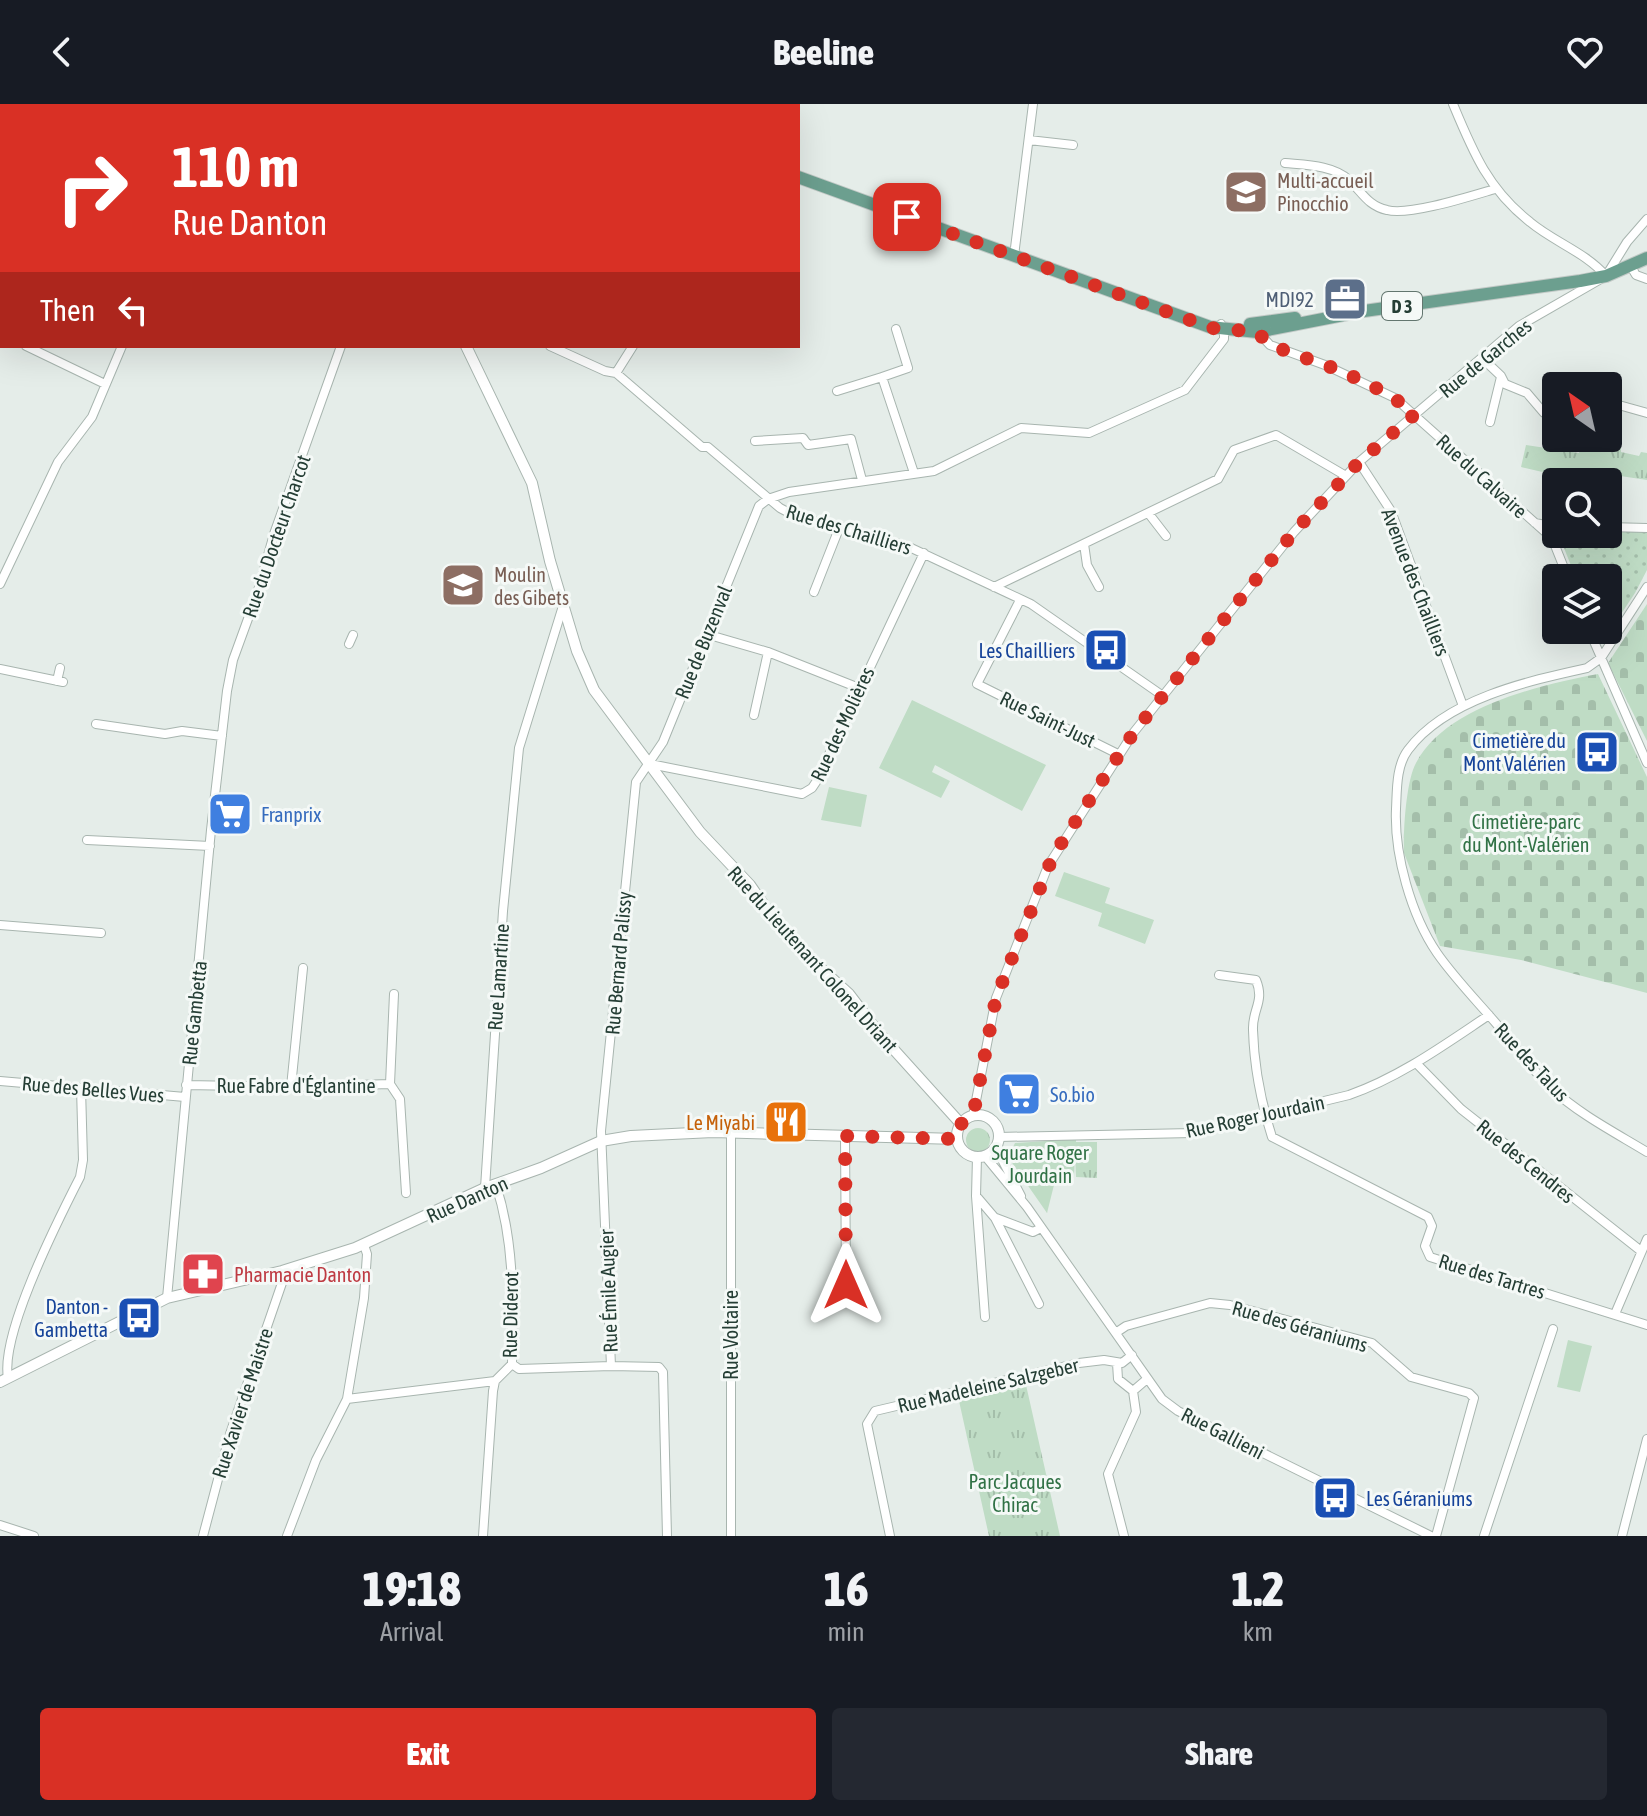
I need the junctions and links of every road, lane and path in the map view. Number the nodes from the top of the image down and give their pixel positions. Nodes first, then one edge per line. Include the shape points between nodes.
1 (1033, 104) edge
2 (1453, 104) edge
3 (1029, 140) junction
4 (1073, 145) dead end
5 (1285, 163) dead end
6 (800, 178) edge
7 (1495, 189) junction
8 (1647, 219) edge
9 (1014, 256) junction
10 (1647, 258) edge
11 (1630, 265) junction
12 (1606, 276) junction
13 (1647, 279) edge
14 (1223, 327) junction
15 (1255, 328) junction
16 (896, 329) dead end
17 (30, 348) edge
18 (121, 348) edge
19 (340, 348) edge
20 (467, 348) edge
21 (554, 348) edge
22 (632, 348) edge
23 (1482, 358) junction
24 (616, 373) junction
25 (1501, 376) junction
26 (882, 377) junction
27 (105, 384) junction
28 (837, 391) dead end
29 (1622, 406) edge
30 (1542, 411) edge
31 (1647, 413) edge
32 (1415, 414) junction
33 (1490, 422) dead end
34 (755, 441) dead end
35 (1359, 462) junction
36 (914, 473) junction
37 (1346, 476) junction
38 (862, 480) junction
39 (768, 499) junction
40 (1149, 514) junction
41 (1534, 523) junction
42 (1542, 524) edge
43 (840, 526) junction
44 (1622, 527) edge
45 (1647, 528) edge
46 (1542, 530) edge
47 (1166, 536) dead end
48 (1084, 544) junction
49 (924, 553) junction
50 (0, 584) edge
51 (994, 587) junction
52 (1099, 587) dead end
53 (1647, 587) edge
54 (814, 592) dead end
55 (1020, 600) junction
56 (563, 606) junction
57 (571, 633) junction
58 (706, 634) junction
59 (353, 635) dead end
60 (553, 639) junction
61 (349, 644) dead end
62 (1595, 644) edge
63 (768, 652) junction
64 (1601, 658) junction
65 (60, 668) dead end
66 (0, 669) edge
67 (859, 688) junction
68 (1163, 696) junction
69 (1463, 706) junction
70 (754, 715) dead end
71 (96, 724) dead end
72 (222, 732) junction
73 (1118, 754) junction
74 (1647, 763) edge
75 (649, 764) junction
76 (635, 785) joint
77 (87, 840) dead end
78 (210, 846) junction
79 (0, 925) edge
80 (101, 933) dead end
81 (303, 968) dead end
82 (1219, 975) dead end
83 (394, 994) dead end
84 (1489, 1015) junction
85 (1417, 1064) junction
86 (0, 1081) edge
87 (390, 1084) junction
88 (186, 1085) junction
89 (291, 1087) junction
90 (81, 1088) junction
91 (185, 1097) junction
92 (1265, 1115) junction
93 (973, 1116) junction
94 (961, 1124) junction
95 (731, 1134) junction
96 (845, 1136) junction
97 (957, 1139) junction
98 (601, 1141) junction
99 (998, 1143) junction
100 (1647, 1152) edge
101 (981, 1157) junction
102 (491, 1186) junction
103 (406, 1193) dead end
104 (976, 1196) junction
105 (1027, 1207) junction
106 (995, 1218) junction
107 (1041, 1228) junction
108 (1647, 1239) edge
109 (364, 1245) junction
110 (1641, 1251) junction
111 (282, 1271) junction
112 (846, 1285) dead end
113 (167, 1298) junction
114 (1039, 1304) dead end
115 (1615, 1314) junction
116 (985, 1317) dead end
117 (1647, 1325) edge
118 (1553, 1329) dead end
119 (1117, 1332) junction
120 (1132, 1355) junction
121 (1117, 1363) junction
122 (512, 1364) junction
123 (611, 1366) junction
124 (1147, 1379) junction
125 (4, 1380) edge
126 (495, 1381) junction
127 (1133, 1391) junction
128 (347, 1399) junction
129 (1647, 1439) edge
130 (0, 1525) edge
131 (15, 1533) edge
132 (34, 1536) edge
133 (203, 1536) edge
134 (287, 1536) edge
135 (483, 1536) edge
136 (667, 1536) edge
137 (731, 1536) edge
138 (890, 1536) edge
139 (1124, 1536) edge
140 (1433, 1536) edge
141 (1484, 1536) edge
142 (1622, 1536) edge

1 - 3 street
2 - 7 street
3 - 4 street
3 - 9 street
5 - 7 street via 1335,172 1371,204 1386,210 1420,209
6 - 9 main road, D 3
7 - 12 street via 1530,223 1595,263
8 - 12 street
9 - 14 main road, D 3 via 1195,322
10 - 11 main road, D 3
11 - 12 main road, D 3
11 - 13 street
12 - 15 main road, D 3
12 - 23 street, Rue de Garches via 1519,326
14 - 15 main road, D 3
14 - 36 street via 1224,339 1185,390 1089,433 1021,428 939,469
15 - 32 street, Rue du Calvaire via 1270,345 1360,380
16 - 26 street via 908,368
17 - 27 street
18 - 27 street
19 - 72 street, Rue du Docteur Charcot via 233,660
20 - 56 street, Rue du Lieutenant Colonel Driant via 532,483
21 - 24 street, Rue des Chailliers
22 - 24 street
23 - 25 street
23 - 32 street, Rue de Garches
24 - 39 street, Rue des Chailliers
25 - 30 street
25 - 33 street
26 - 28 street
26 - 36 street
27 - 50 street via 92,417 58,462
29 - 31 street
32 - 35 street, Rue de Garches
32 - 41 street, Rue du Calvaire
34 - 38 street via 803,438 808,445 851,439
35 - 37 street, Rue de Garches
35 - 69 street, Avenue des Chailliers via 1391,511
36 - 38 street
37 - 40 street via 1276,435 1234,450 1218,479
37 - 68 street, Rue de Garches via 1294,532
38 - 39 street
39 - 43 street, Rue des Chailliers via 795,516
39 - 58 street, Rue de Buzenval via 759,506
40 - 47 street
40 - 48 street
41 - 42 street
41 - 46 street, Rue du Calvaire
43 - 49 street, Rue des Chailliers
43 - 54 street
44 - 45 street
48 - 51 street
48 - 52 street via 1087,565
49 - 51 street, Rue des Chailliers
49 - 67 street, Rue des Molières
51 - 55 street, Rue des Chailliers
53 - 64 street
55 - 68 street, Rue des Chailliers
55 - 73 street, Rue Saint-Just via 977,684
56 - 57 street, Rue du Lieutenant Colonel Driant
56 - 60 street, Rue Lamartine
57 - 60 street
57 - 75 street, Rue du Lieutenant Colonel Driant via 594,690
58 - 63 street
58 - 75 street, Rue de Buzenval
59 - 61 street
60 - 102 street, Rue Lamartine via 523,728 517,767 502,924
62 - 64 street
63 - 67 street
63 - 70 street
64 - 69 street, Rue des Talus via 1587,668 1535,679
64 - 74 street
65 - 66 street via 60,681
67 - 75 street, Rue des Molières via 816,782 802,794
68 - 73 street, Rue de Garches
69 - 84 street, Rue des Talus via 1406,752 1398,773 1398,860 1436,951
71 - 72 street via 165,734
72 - 78 street, Rue Gambetta
73 - 93 street, Rue de Garches via 1048,866 996,998
75 - 76 street, Rue de Buzenval
75 - 94 street, Rue du Lieutenant Colonel Driant via 805,954 849,994
76 - 98 street, Rue Bernard Palissy
77 - 78 street
78 - 88 street, Rue Gambetta
79 - 80 street
81 - 89 street
82 - 92 street via 1256,980 1261,993 1253,1026
83 - 87 street
84 - 85 street, Rue Roger Jourdain
84 - 100 street, Rue des Talus via 1551,1087
85 - 92 street, Rue Roger Jourdain via 1370,1088
85 - 110 street, Rue des Cendres via 1461,1109
86 - 90 street, Rue des Belles Vues
87 - 89 street, Rue Fabre d'Églantine
87 - 103 street, Rue Fabre d'Églantine via 400,1099
88 - 89 street, Rue Fabre d'Églantine
88 - 91 street, Rue Gambetta
90 - 91 street, Rue des Belles Vues
90 - 125 street via 80,1177 19,1298
91 - 113 street, Rue Gambetta
92 - 99 street, Rue Roger Jourdain via 1192,1133
92 - 115 street, Rue des Tartres via 1272,1137 1428,1217 1432,1226 1425,1246 1430,1257
93 - 94 street
93 - 99 street via 991,1120 998,1128
94 - 97 street
95 - 96 street, Rue Danton
95 - 98 street, Rue Danton
95 - 137 street, Rue Voltaire
96 - 97 street, Rue Danton
96 - 112 street
97 - 101 street via 963,1151
98 - 102 street, Rue Danton
98 - 123 street, Rue Émile Augier
99 - 101 street
99 - 105 street, Rue Gallieni
101 - 104 street
101 - 105 street, Rue Gallieni
102 - 109 street, Rue Danton
102 - 122 street, Rue Diderot via 509,1232
104 - 106 street
104 - 116 street
105 - 107 street, Rue Gallieni
106 - 107 street via 1033,1232
106 - 114 street
107 - 119 street, Rue Gallieni
108 - 110 street
109 - 111 street, Rue Danton
109 - 128 street via 364,1298
110 - 115 street
111 - 113 street, Rue Danton
111 - 133 street, Rue Xavier de Maistre
113 - 125 street, Rue Danton
115 - 117 street, Rue des Tartres
118 - 141 street
119 - 120 street, Rue Gallieni
119 - 140 street, Rue des Géraniums via 1210,1303 1230,1305 1372,1343 1411,1377 1469,1393 1474,1398
120 - 121 street, Rue Madeleine Salzgeber
120 - 124 street, Rue Gallieni
121 - 127 street via 1118,1379
121 - 138 street, Rue Madeleine Salzgeber via 1079,1363 875,1411 867,1424
122 - 123 street via 519,1369
122 - 126 street, Rue Diderot
123 - 136 street, Rue Émile Augier via 659,1367 663,1372
124 - 127 street
124 - 140 street, Rue Gallieni via 1178,1411
126 - 128 street
126 - 135 street, Rue Diderot
127 - 139 street via 1133,1422 1108,1474
128 - 134 street
129 - 142 street
130 - 131 street
131 - 132 street

